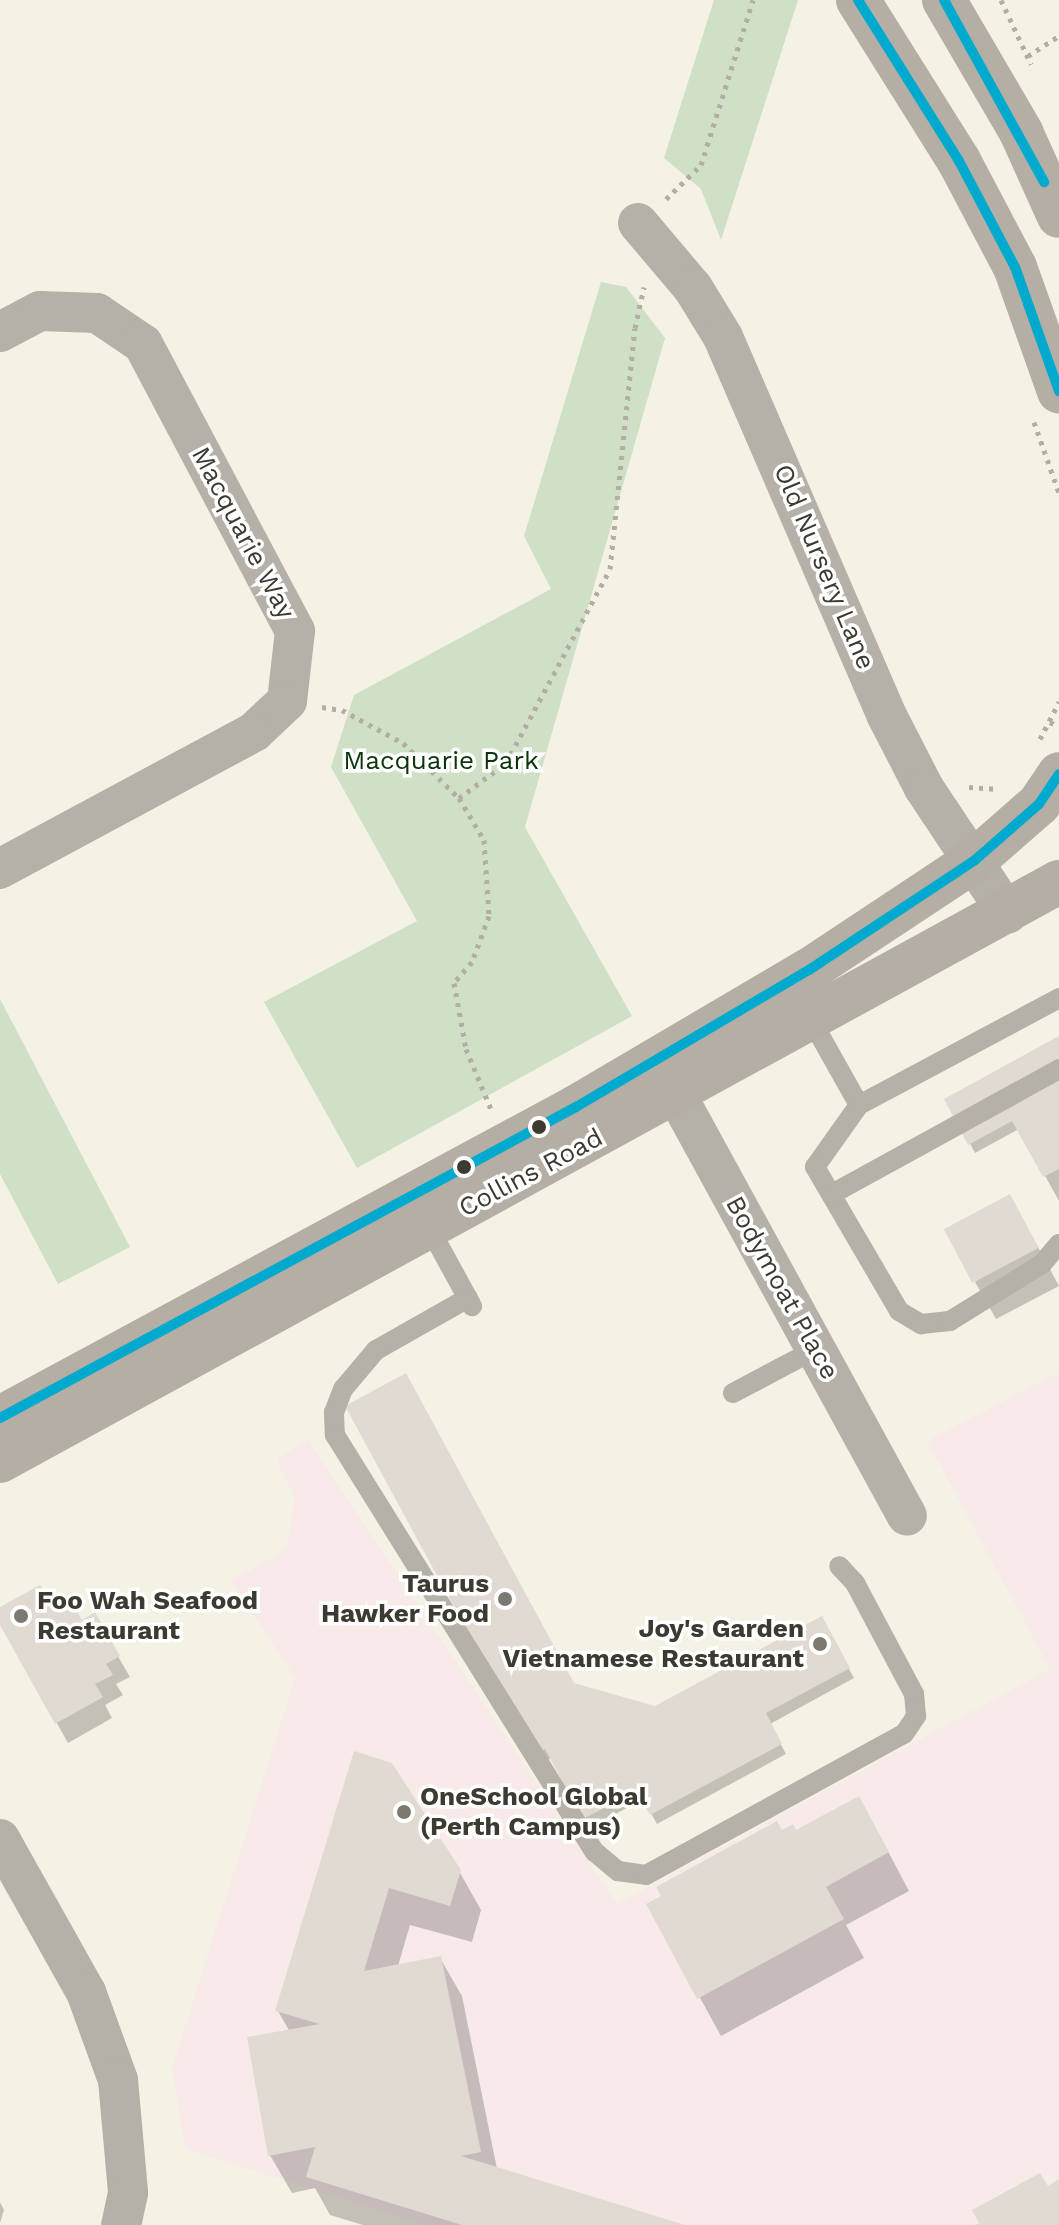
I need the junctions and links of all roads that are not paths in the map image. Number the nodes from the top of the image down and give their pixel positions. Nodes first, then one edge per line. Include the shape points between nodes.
1 (858, 0) edge
2 (944, 0) edge
3 (1059, 216) edge
4 (638, 223) road end
5 (0, 332) edge
6 (1044, 400) edge
7 (1047, 762) edge
8 (975, 860) junction
9 (0, 869) edge
10 (1059, 882) edge
11 (1008, 914) junction
12 (790, 981) junction
13 (1059, 998) edge
14 (812, 1022) junction
15 (1059, 1069) edge
16 (666, 1076) junction
17 (859, 1105) junction
18 (832, 1194) junction
19 (420, 1212) junction
20 (1059, 1244) edge
21 (816, 1349) junction
22 (733, 1393) dead end
23 (0, 1418) edge
24 (0, 1461) edge
25 (907, 1516) dead end
26 (839, 1566) dead end
27 (0, 1839) edge
28 (121, 2225) edge

1 - 6 main road via 959,161 1015,267
2 - 3 main road via 1021,132
4 - 8 street, Old Nursery Lane via 693,288 723,337 886,714 924,788
5 - 9 street, Macquarie Way via 40,311 97,313 143,344 295,631 287,701 254,732
7 - 8 main road, Collins Road via 1039,804
8 - 11 street, Old Nursery Lane
8 - 12 main road, Collins Road
10 - 11 main road, Collins Road
11 - 14 main road, Collins Road
12 - 14 lane
12 - 16 main road, Collins Road
13 - 17 lane
14 - 16 main road, Collins Road
14 - 17 lane
15 - 18 lane
16 - 19 main road, Collins Road
16 - 21 street, Bodymoat Place
17 - 18 lane via 815,1167
18 - 20 lane via 899,1311 921,1324 950,1321 1042,1264
19 - 23 main road, Collins Road
19 - 24 main road, Collins Road
19 - 26 lane via 470,1302 376,1350 343,1389 334,1412 335,1435 595,1852 618,1871 646,1875 904,1734 916,1716 914,1694 855,1583
21 - 22 lane
21 - 25 street, Bodymoat Place
27 - 28 street via 86,1992 118,2080 128,2193

